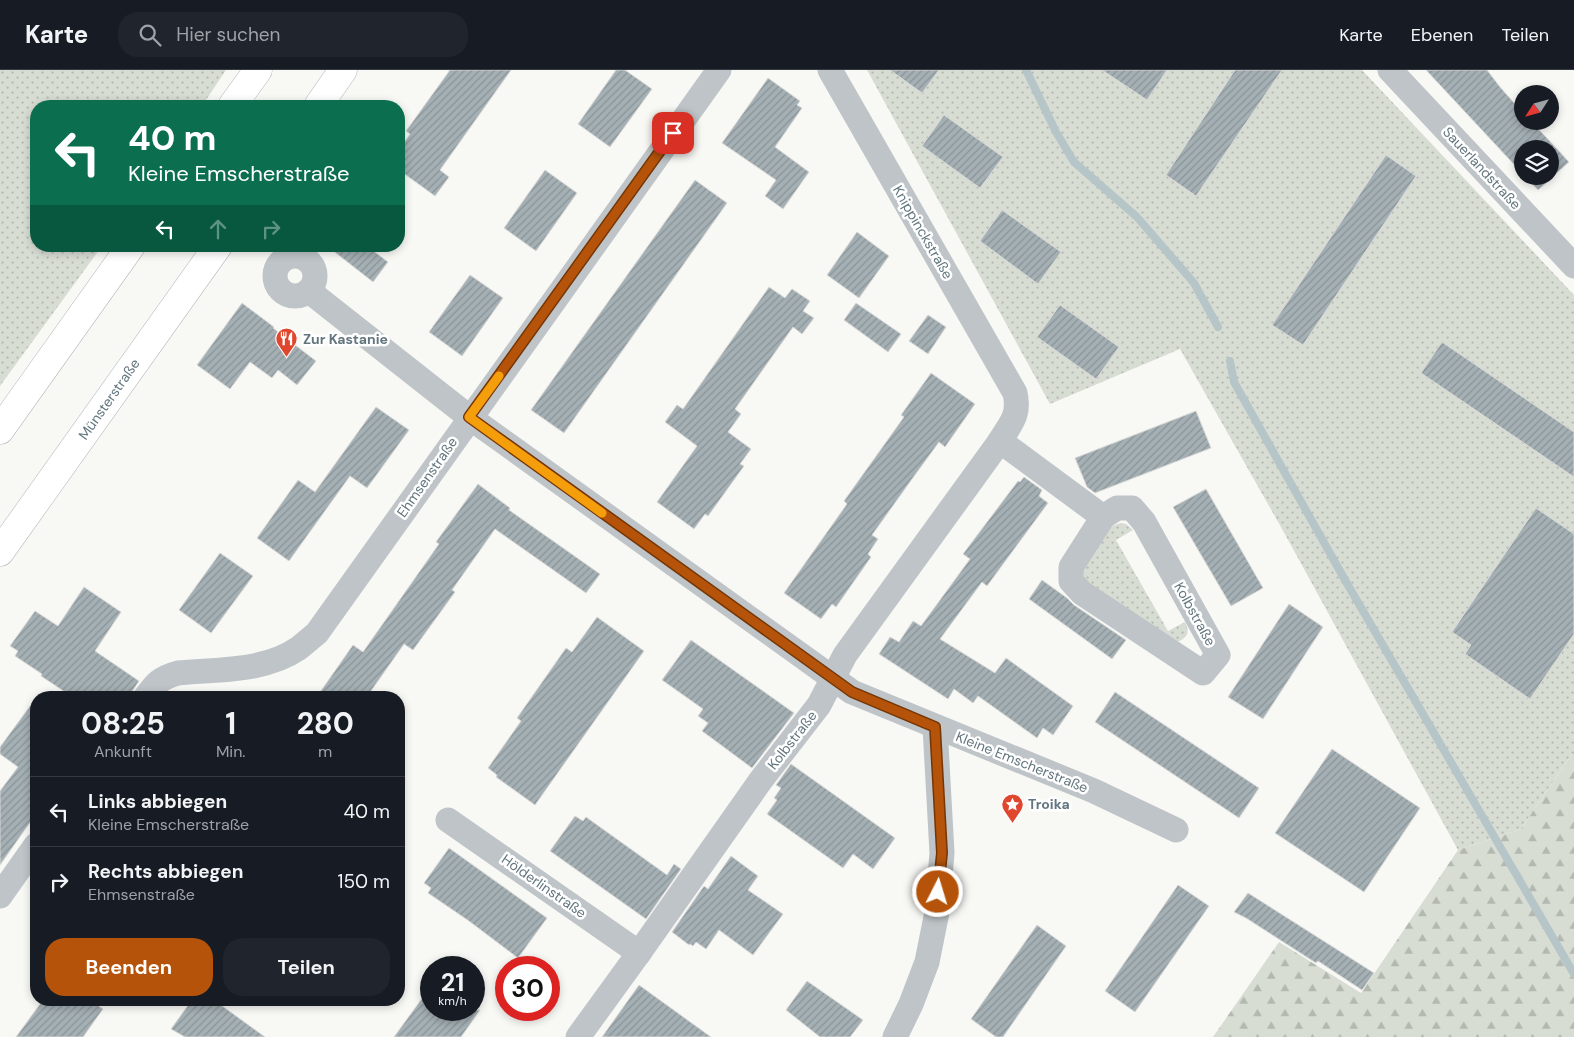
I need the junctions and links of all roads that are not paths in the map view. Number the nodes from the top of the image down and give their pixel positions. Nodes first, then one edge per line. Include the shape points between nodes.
1 (258, 70) edge
2 (344, 70) edge
3 (719, 70) edge
4 (830, 70) edge
5 (1390, 70) edge
6 (236, 100) edge
7 (322, 100) edge
8 (128, 252) edge
9 (214, 252) edge
10 (1574, 266) edge
11 (309, 292) dead end
12 (1016, 394) joint
13 (469, 417) junction
14 (0, 430) edge
15 (1000, 441) junction
16 (1103, 517) junction
17 (0, 552) edge
18 (832, 679) junction
19 (151, 690) edge
20 (935, 727) junction
21 (448, 820) dead end
22 (1176, 830) dead end
23 (29, 855) edge
24 (0, 896) edge
25 (640, 953) junction
26 (578, 1037) edge
27 (895, 1037) edge

1 - 6 main road
2 - 7 main road
3 - 13 street, Ehmsenstraße
4 - 12 street, Knippinckstraße
5 - 10 street, Sauerlandstraße
8 - 14 main road
9 - 17 main road, Münsterstraße
11 - 13 street, Kleine Emscherstraße
12 - 15 street, Kolbstraße via 1016,415
13 - 18 street, Kleine Emscherstraße
13 - 19 street, Ehmsenstraße via 311,638 277,659 252,667 178,673 167,676
15 - 16 street
15 - 18 street, Kolbstraße via 845,655
16 - 16 street, Kolbstraße via 1070,567 1071,581 1082,594 1203,673 1218,655 1144,522 1132,508 1116,508
18 - 20 street, Kleine Emscherstraße via 852,692
18 - 25 street, Kolbstraße via 819,705 761,780
20 - 22 street, Kleine Emscherstraße via 1094,791
20 - 27 street via 942,853 937,912 927,962
21 - 25 street, Hölderlinstraße
23 - 24 street
25 - 26 street, Kolbstraße

